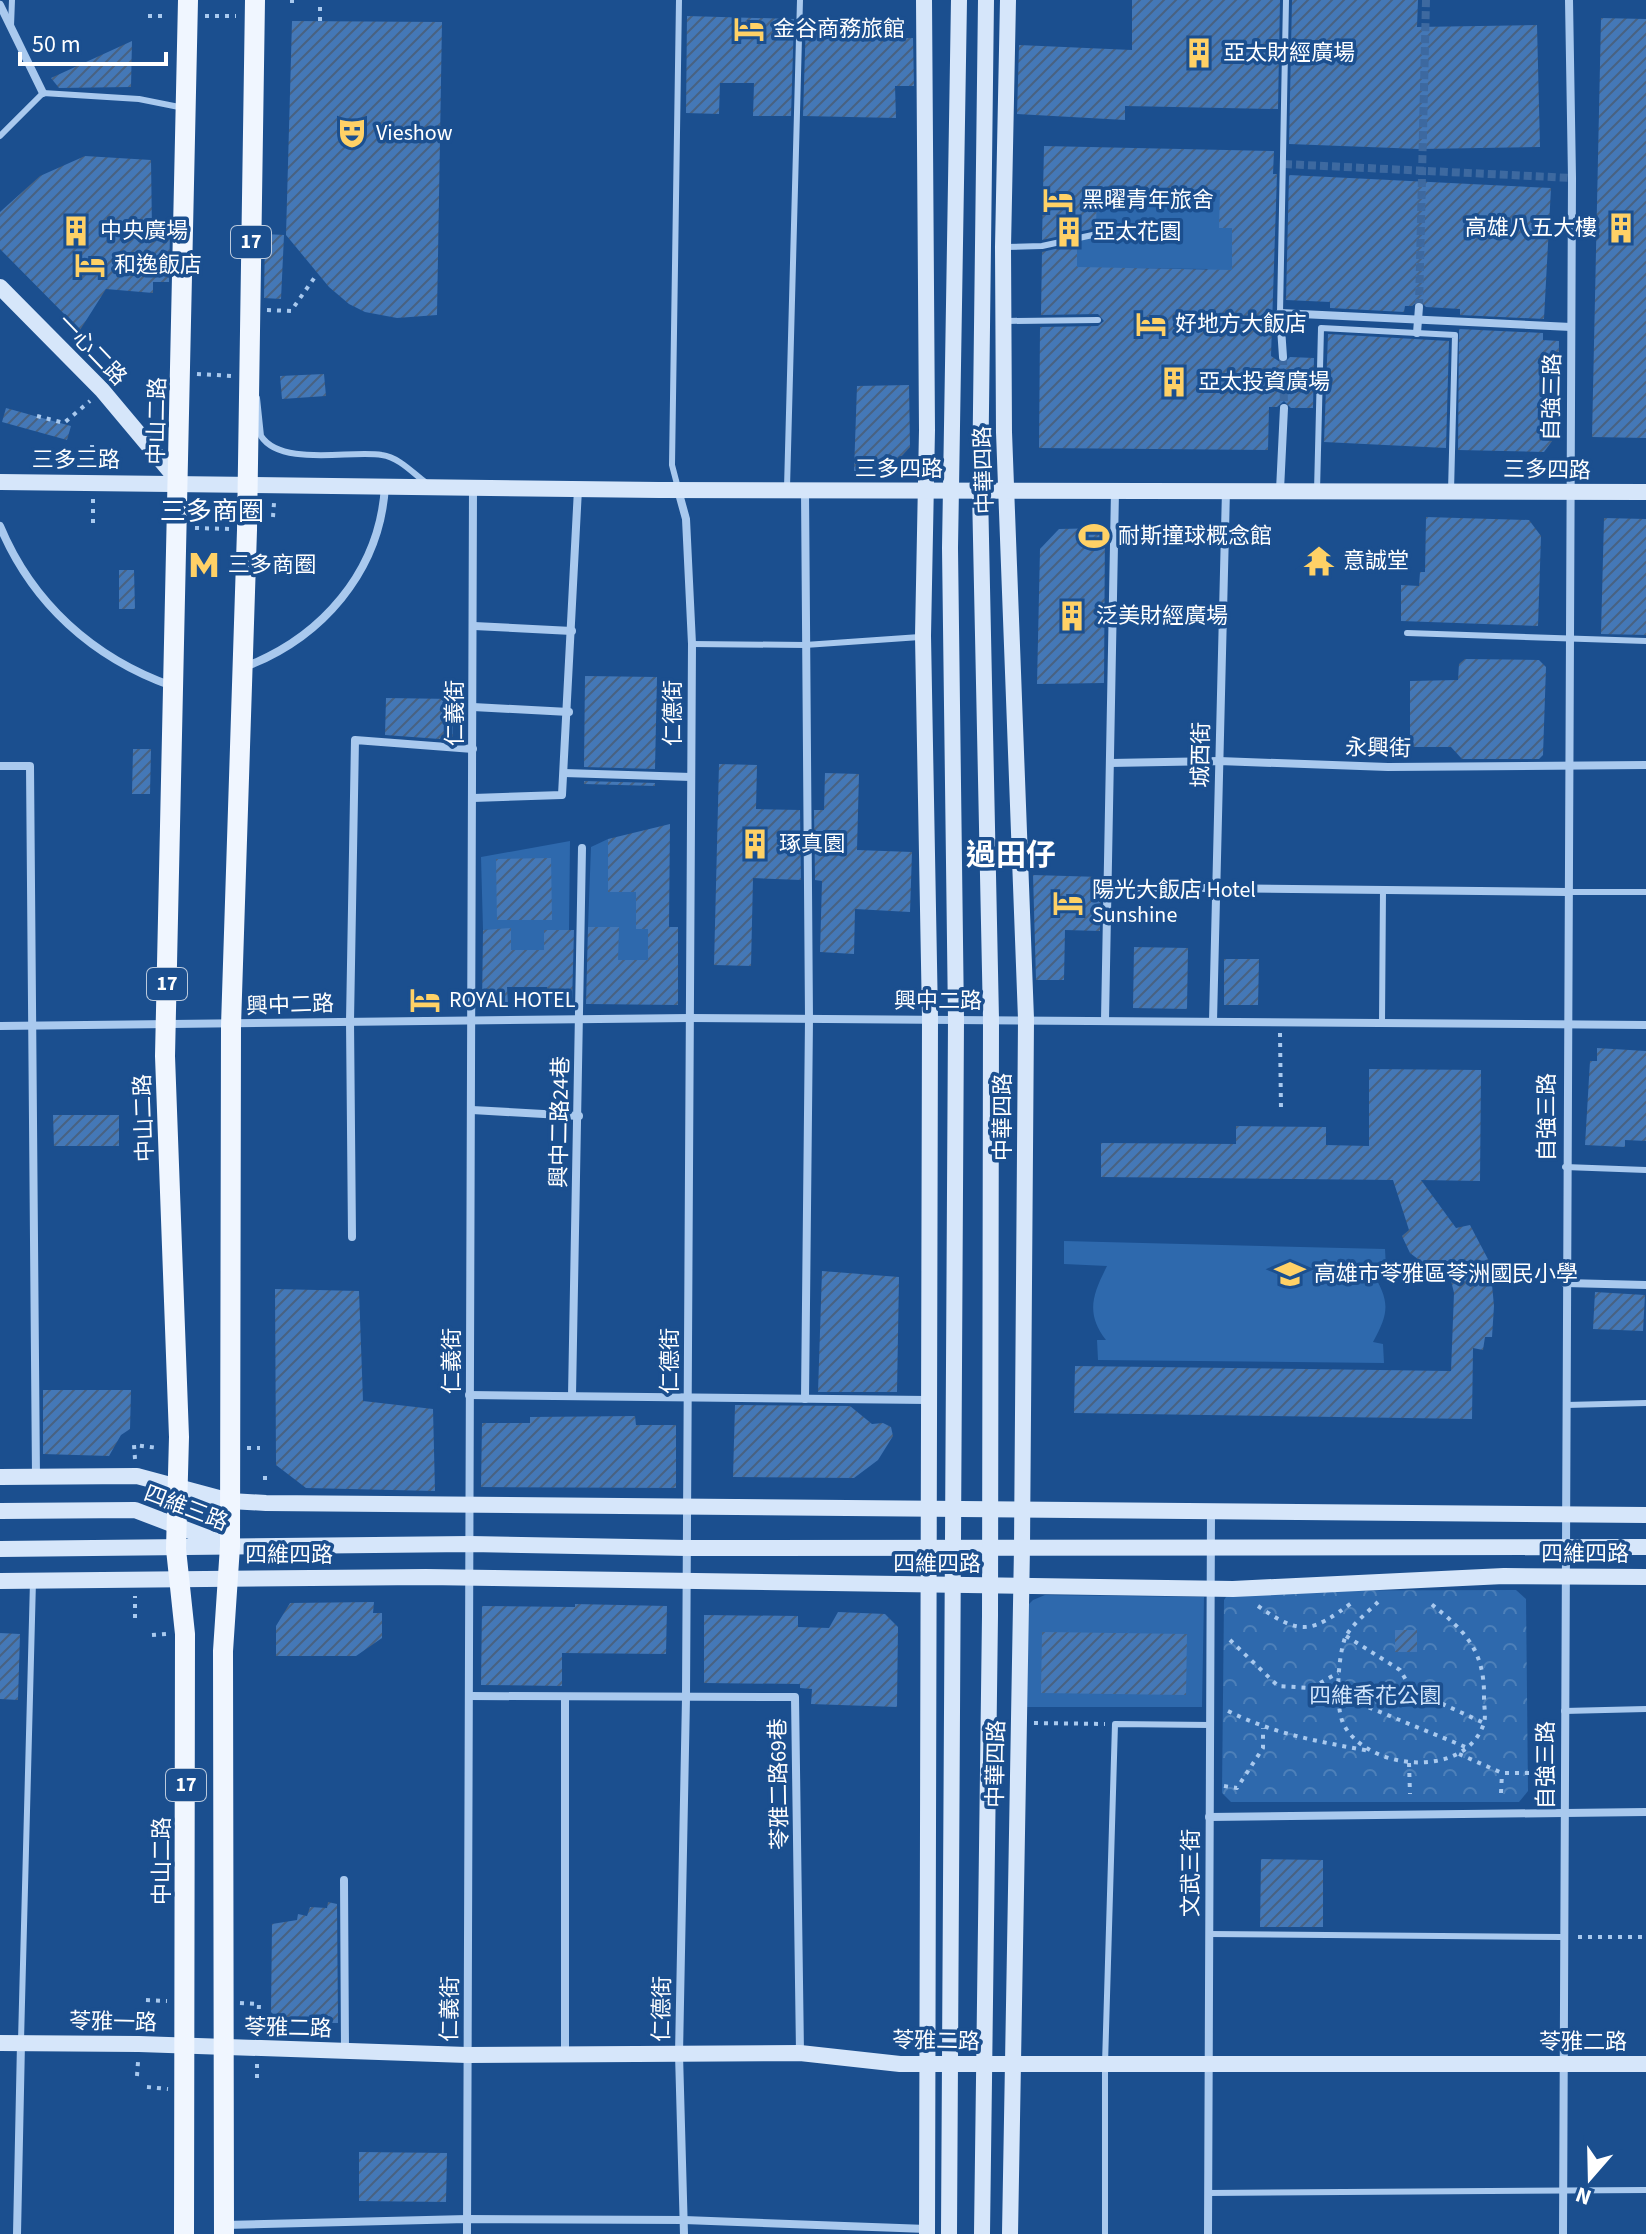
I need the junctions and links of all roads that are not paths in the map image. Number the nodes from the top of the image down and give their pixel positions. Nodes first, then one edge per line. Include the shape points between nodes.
1 (12, 0) edge
2 (188, 0) edge
3 (255, 0) edge
4 (679, 0) edge
5 (800, 0) edge
6 (924, 0) edge
7 (959, 0) edge
8 (986, 0) edge
9 (1008, 0) edge
10 (1286, 0) edge
11 (1569, 0) edge
12 (0, 5) edge
13 (11, 30) junction
14 (43, 93) junction
15 (187, 109) junction
16 (0, 136) edge
17 (1111, 231) dead end
18 (1003, 247) junction
19 (0, 287) edge
20 (1419, 307) tunnel mouth
21 (1280, 313) junction
22 (1418, 319) junction
23 (1098, 320) dead end
24 (1003, 321) junction
25 (1571, 327) junction
26 (1417, 333) junction
27 (1283, 357) tunnel mouth
28 (249, 384) junction
29 (1284, 408) tunnel mouth
30 (0, 482) edge
31 (180, 483) junction
32 (247, 483) junction
33 (385, 486) junction
34 (430, 487) junction
35 (473, 487) junction
36 (578, 489) junction
37 (678, 490) junction
38 (787, 490) junction
39 (805, 490) junction
40 (1226, 490) junction
41 (1280, 490) junction
42 (927, 491) junction
43 (951, 491) junction
44 (980, 491) junction
45 (1007, 491) junction
46 (1115, 491) junction
47 (1317, 491) junction
48 (1451, 491) junction
49 (1646, 492) edge
50 (1568, 493) junction
51 (0, 526) edge
52 (474, 626) junction
53 (572, 631) junction
54 (1407, 633) dead end
55 (923, 636) junction
56 (1568, 639) junction
57 (1646, 641) edge
58 (692, 644) junction
59 (805, 645) junction
60 (242, 668) junction
61 (175, 687) junction
62 (473, 707) junction
63 (569, 712) junction
64 (473, 749) junction
65 (1219, 761) junction
66 (1110, 763) junction
67 (1567, 765) junction
68 (1646, 765) edge
69 (0, 766) edge
70 (564, 773) junction
71 (691, 777) junction
72 (473, 798) junction
73 (582, 848) dead end
74 (1108, 887) junction
75 (1216, 888) junction
76 (1383, 890) junction
77 (1567, 892) junction
78 (1646, 892) edge
79 (690, 1018) junction
80 (930, 1018) junction
81 (472, 1019) junction
82 (809, 1019) junction
83 (956, 1019) junction
84 (991, 1019) junction
85 (1026, 1019) junction
86 (579, 1020) junction
87 (1105, 1020) junction
88 (350, 1021) junction
89 (1213, 1021) junction
90 (1382, 1023) junction
91 (1566, 1024) junction
92 (1646, 1025) edge
93 (0, 1026) edge
94 (32, 1026) junction
95 (166, 1026) junction
96 (231, 1026) junction
97 (472, 1110) junction
98 (579, 1116) junction
99 (1565, 1167) junction
100 (1646, 1170) edge
101 (352, 1237) dead end
102 (1565, 1283) junction
103 (1646, 1285) edge
104 (469, 1395) junction
105 (572, 1396) junction
106 (688, 1396) junction
107 (805, 1399) junction
108 (929, 1400) junction
109 (1646, 1403) edge
110 (1565, 1405) junction
111 (0, 1477) edge
112 (36, 1477) junction
113 (177, 1485) junction
114 (230, 1501) junction
115 (470, 1504) junction
116 (687, 1508) junction
117 (930, 1510) junction
118 (954, 1510) junction
119 (0, 1511) edge
120 (990, 1511) junction
121 (1022, 1511) junction
122 (1211, 1512) junction
123 (1564, 1515) junction
124 (1646, 1515) edge
125 (177, 1524) junction
126 (470, 1544) junction
127 (930, 1545) junction
128 (230, 1546) junction
129 (954, 1546) junction
130 (990, 1547) junction
131 (1022, 1547) junction
132 (1211, 1547) junction
133 (1564, 1547) junction
134 (1646, 1547) edge
135 (687, 1548) junction
136 (0, 1549) edge
137 (176, 1549) junction
138 (1564, 1575) junction
139 (1646, 1577) edge
140 (228, 1578) junction
141 (470, 1578) junction
142 (0, 1581) edge
143 (33, 1581) junction
144 (178, 1581) junction
145 (687, 1581) junction
146 (929, 1586) junction
147 (953, 1586) junction
148 (989, 1586) junction
149 (1021, 1586) junction
150 (1209, 1589) junction
151 (469, 1696) junction
152 (565, 1698) junction
153 (686, 1698) junction
154 (1646, 1709) edge
155 (1564, 1711) junction
156 (1210, 1725) junction
157 (1646, 1812) edge
158 (1563, 1813) junction
159 (1209, 1817) junction
160 (344, 1880) dead end
161 (1209, 1934) junction
162 (1563, 1937) junction
163 (21, 2042) junction
164 (0, 2043) edge
165 (185, 2047) junction
166 (225, 2048) junction
167 (345, 2051) junction
168 (565, 2053) junction
169 (800, 2053) junction
170 (679, 2054) junction
171 (467, 2055) junction
172 (984, 2064) junction
173 (1013, 2064) junction
174 (1105, 2064) junction
175 (1208, 2064) junction
176 (1563, 2064) junction
177 (1646, 2064) edge
178 (928, 2065) junction
179 (952, 2065) junction
180 (1563, 2188) junction
181 (1646, 2190) edge
182 (1208, 2193) junction
183 (467, 2219) junction
184 (684, 2220) junction
185 (224, 2229) edge
186 (927, 2232) edge
187 (17, 2234) edge
188 (184, 2234) edge
189 (467, 2234) edge
190 (684, 2234) edge
191 (949, 2234) edge
192 (982, 2234) edge
193 (1010, 2234) edge
194 (1105, 2234) edge
195 (1208, 2234) edge
196 (1563, 2234) edge

1 - 13 lane
2 - 15 main road, 中山二路 / 17
3 - 28 main road, 17
4 - 37 lane via 672,465
5 - 38 lane
6 - 42 street
7 - 43 street, 中華四路
8 - 44 street, 中華四路
9 - 18 street, 中華四路
10 - 21 lane
11 - 25 street, 自強三路
12 - 13 street
13 - 14 street
14 - 15 lane via 139,99
14 - 16 lane
15 - 31 main road, 中山二路 / 17
17 - 18 lane via 1042,246
18 - 24 street, 中華四路
19 - 31 street, 一心二路 via 102,390
20 - 22 street
21 - 22 street
21 - 27 street
22 - 25 street
22 - 26 street
23 - 24 lane
24 - 45 street, 中華四路
25 - 50 street, 自強三路
26 - 47 lane via 1321,328
26 - 48 lane via 1455,335
28 - 32 main road, 17
28 - 34 lane via 261,407 261,436 276,449 385,455
29 - 41 street
30 - 31 street, 三多三路
31 - 32 street, 三多三路
31 - 61 main road, 中山二路 / 17
32 - 33 street, 三多四路
32 - 60 main road, 17
33 - 34 street, 三多四路
33 - 60 street via 384,515 349,594 288,648
34 - 35 street, 三多四路
35 - 36 street, 三多四路
35 - 52 street, 仁義街
36 - 37 street, 三多四路
36 - 53 street
37 - 38 street, 三多四路
37 - 58 street, 仁德街 via 686,519
38 - 39 street, 三多四路
39 - 42 street, 三多四路
39 - 59 street
40 - 41 street, 三多四路
40 - 46 street, 三多四路
40 - 65 street, 城西街
41 - 47 street, 三多四路
42 - 43 street, 三多四路
42 - 55 street
43 - 44 street, 三多四路
43 - 83 street, 中華四路
44 - 45 street, 三多四路
44 - 84 street, 中華四路
45 - 46 street, 三多四路
45 - 85 street, 中華四路
46 - 66 street
47 - 48 street, 三多四路
48 - 50 street, 三多四路
49 - 50 street, 三多四路
50 - 56 street, 自強三路
51 - 61 street via 14,560 71,630 143,676
52 - 53 street
52 - 62 street, 仁義街
53 - 63 street
54 - 56 lane
55 - 59 lane
55 - 80 street
56 - 57 lane
56 - 67 street, 自強三路
58 - 59 lane
58 - 71 street, 仁德街
59 - 82 street
60 - 96 main road, 17
61 - 95 main road, 中山二路 / 17
62 - 63 street
62 - 64 street, 仁義街
63 - 70 street
64 - 72 street, 仁義街
64 - 88 street via 355,740
65 - 66 street, 永興街
65 - 67 street, 永興街 via 1388,767
65 - 75 street, 城西街
66 - 74 street
67 - 68 street, 永興街
67 - 77 street, 自強三路
69 - 94 street via 30,766
70 - 71 street
70 - 72 street via 562,795
71 - 79 street, 仁德街
72 - 81 street, 仁義街
73 - 86 street, 興中二路24巷
74 - 75 street
74 - 87 street
75 - 76 street
75 - 89 street, 城西街
76 - 77 street
76 - 90 lane
77 - 78 lane
77 - 91 street, 自強三路
79 - 82 street, 興中二路
79 - 86 street, 興中二路
79 - 106 street, 仁德街
80 - 82 street, 興中二路
80 - 83 street, 興中二路
80 - 108 street
81 - 86 street, 興中二路
81 - 88 street, 興中二路
81 - 97 street, 仁義街
82 - 107 street
83 - 84 street, 興中二路
83 - 118 street, 中華四路
84 - 85 street, 興中二路
84 - 120 street, 中華四路
85 - 87 street, 興中二路
85 - 121 street, 中華四路
86 - 98 street, 興中二路24巷
87 - 89 street, 興中二路
88 - 96 street, 興中二路
88 - 101 street
89 - 90 street, 興中二路
90 - 91 street, 興中二路
91 - 92 street, 興中二路
91 - 99 street, 自強三路
93 - 94 street, 興中二路
94 - 95 street, 興中二路
94 - 112 street
95 - 96 street, 興中二路
95 - 113 main road, 中山二路 / 17
96 - 114 main road, 17
97 - 98 street
97 - 104 street, 仁義街
98 - 105 street, 興中二路24巷
99 - 100 lane
99 - 102 street, 自強三路
102 - 103 street
102 - 110 street, 自強三路
104 - 105 street
104 - 115 street, 仁義街
105 - 106 street
106 - 107 street
106 - 116 street, 仁德街
107 - 108 street
108 - 117 street
109 - 110 lane
110 - 123 street, 自強三路
111 - 112 street, 四維三路
112 - 113 street, 四維三路 via 137,1476
113 - 114 street, 四維三路
113 - 125 main road, 中山二路 / 17
114 - 115 street, 四維四路
114 - 128 main road, 17
115 - 116 street, 四維四路
115 - 126 street, 仁義街
116 - 117 street, 四維四路
116 - 135 street, 仁德街
117 - 118 street, 四維四路
117 - 127 street
118 - 120 street, 四維四路
118 - 129 street, 中華四路
119 - 125 street, 四維三路 via 135,1510
120 - 121 street, 四維四路
120 - 130 street, 中華四路
121 - 122 street, 四維四路
121 - 131 street, 中華四路
122 - 123 street, 四維四路
122 - 132 street, 文武三街
123 - 124 street, 四維四路
123 - 133 street, 自強三路
125 - 128 street, 四維三路
125 - 137 main road, 中山二路 / 17
126 - 128 street, 四維四路
126 - 135 street, 四維四路
126 - 141 street, 仁義街
127 - 129 street, 四維四路
127 - 135 street, 四維四路
127 - 146 street
128 - 137 street, 四維三路
128 - 140 main road, 17
129 - 130 street, 四維四路
129 - 147 street, 中華四路
130 - 131 street, 四維四路
130 - 148 street, 中華四路
131 - 132 street, 四維四路
131 - 149 street, 中華四路
132 - 133 street, 四維四路
132 - 150 street, 文武三街
133 - 134 street, 四維四路
133 - 138 street, 自強三路
135 - 145 street, 仁德街
136 - 137 street, 四維三路
137 - 144 main road, 中山二路 / 17
138 - 139 street, 四維四路
138 - 150 street, 四維四路
138 - 155 street, 自強三路
140 - 141 street, 四維四路
140 - 144 street
140 - 166 main road, 17 via 223,1651
141 - 145 street, 四維四路
141 - 151 street, 仁義街
142 - 143 street
143 - 144 street
143 - 163 lane
144 - 165 main road, 中山二路 / 17 via 185,1634
145 - 146 street, 四維四路
145 - 153 street, 仁德街
146 - 147 street, 四維四路
146 - 178 street
147 - 148 street, 四維四路
147 - 179 street, 中華四路
148 - 149 street, 四維四路
148 - 172 street, 中華四路
149 - 150 street, 四維四路
149 - 173 street, 中華四路
150 - 156 street, 文武三街
151 - 152 street, 苓雅二路69巷
151 - 171 street, 仁義街
152 - 153 street, 苓雅二路69巷
152 - 168 street
153 - 169 street, 苓雅二路69巷 via 795,1697
153 - 170 street, 仁德街
154 - 155 lane
155 - 158 street, 自強三路
156 - 159 street, 文武三街
156 - 174 lane via 1115,1724
157 - 158 street
158 - 159 street
158 - 162 street, 自強三路
159 - 161 street, 文武三街
160 - 167 street
161 - 162 lane
161 - 175 street, 文武三街
162 - 176 street, 自強三路
163 - 164 street, 苓雅一路
163 - 165 street, 苓雅一路
163 - 187 street
165 - 166 street, 苓雅一路
165 - 188 main road, 中山二路 / 17
166 - 167 street, 苓雅二路
166 - 185 main road, 17
167 - 171 street, 苓雅二路
168 - 170 street, 苓雅二路
168 - 171 street, 苓雅二路
169 - 170 street, 苓雅二路
169 - 178 street, 苓雅二路
170 - 184 street, 仁德街
171 - 183 street, 仁義街
172 - 173 street, 苓雅二路
172 - 179 street, 苓雅二路
172 - 192 street, 中華四路
173 - 174 street, 苓雅二路
173 - 193 street, 中華四路
174 - 175 street, 苓雅二路
174 - 194 lane
175 - 176 street, 苓雅二路
175 - 182 street, 文武三街
176 - 177 street, 苓雅二路
176 - 180 street, 自強三路
178 - 179 street, 苓雅二路
178 - 186 street
179 - 191 street, 中華四路
180 - 181 lane
180 - 182 lane
180 - 196 street, 自強三路
182 - 195 street, 文武三街
183 - 184 street
183 - 185 street
183 - 189 street, 仁義街
184 - 186 street
184 - 190 street, 仁德街

